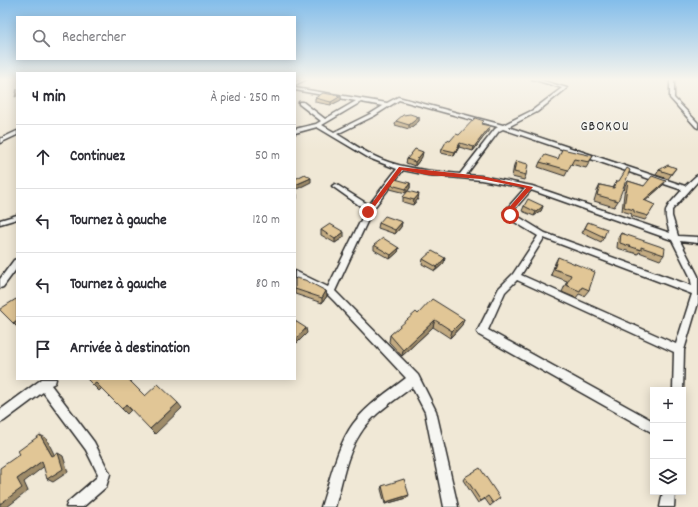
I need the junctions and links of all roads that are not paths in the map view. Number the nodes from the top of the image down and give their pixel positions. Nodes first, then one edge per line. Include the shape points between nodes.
1 (301, 103) dead end
2 (356, 103) edge
3 (379, 103) edge
4 (418, 103) edge
5 (546, 103) edge
6 (676, 103) edge
7 (388, 104) joint
8 (321, 123) junction
9 (503, 126) junction
10 (698, 126) edge
11 (296, 131) edge
12 (16, 133) edge
13 (334, 134) junction
14 (0, 141) edge
15 (401, 168) junction
16 (463, 175) junction
17 (698, 177) edge
18 (335, 186) dead end
19 (530, 187) junction
20 (686, 189) junction
21 (370, 209) junction
22 (16, 217) edge
23 (0, 222) edge
24 (542, 235) junction
25 (675, 238) junction
26 (698, 240) edge
27 (16, 263) edge
28 (296, 275) edge
29 (516, 276) junction
30 (0, 285) edge
31 (330, 292) junction
32 (697, 292) junction
33 (679, 350) junction
34 (414, 379) junction
35 (48, 382) edge
36 (678, 387) edge
37 (0, 417) edge
38 (650, 425) edge
39 (669, 495) edge
40 (73, 507) edge
41 (328, 507) edge
42 (451, 507) edge
43 (667, 507) edge

1 - 8 street
2 - 8 street
3 - 7 street
4 - 9 street
5 - 9 street via 535,111
6 - 10 street
7 - 13 street via 368,118
8 - 11 street
8 - 13 street
9 - 16 street via 494,132
9 - 20 street
12 - 14 street
13 - 15 street via 372,157
15 - 16 street
15 - 21 street
16 - 19 street
17 - 20 street
18 - 21 street
19 - 24 street via 508,212
19 - 25 street
20 - 25 street via 669,210 668,216
21 - 31 street
22 - 23 street
24 - 29 street
24 - 32 street
25 - 26 street
25 - 32 street via 694,276
27 - 30 street
28 - 31 street
29 - 33 street
29 - 38 street via 502,290 482,332
31 - 34 street
32 - 33 street
33 - 36 street
34 - 41 street via 364,420 356,430 349,443
34 - 42 street via 430,411
35 - 37 street
35 - 40 street via 90,446 104,474 101,482
39 - 43 street

